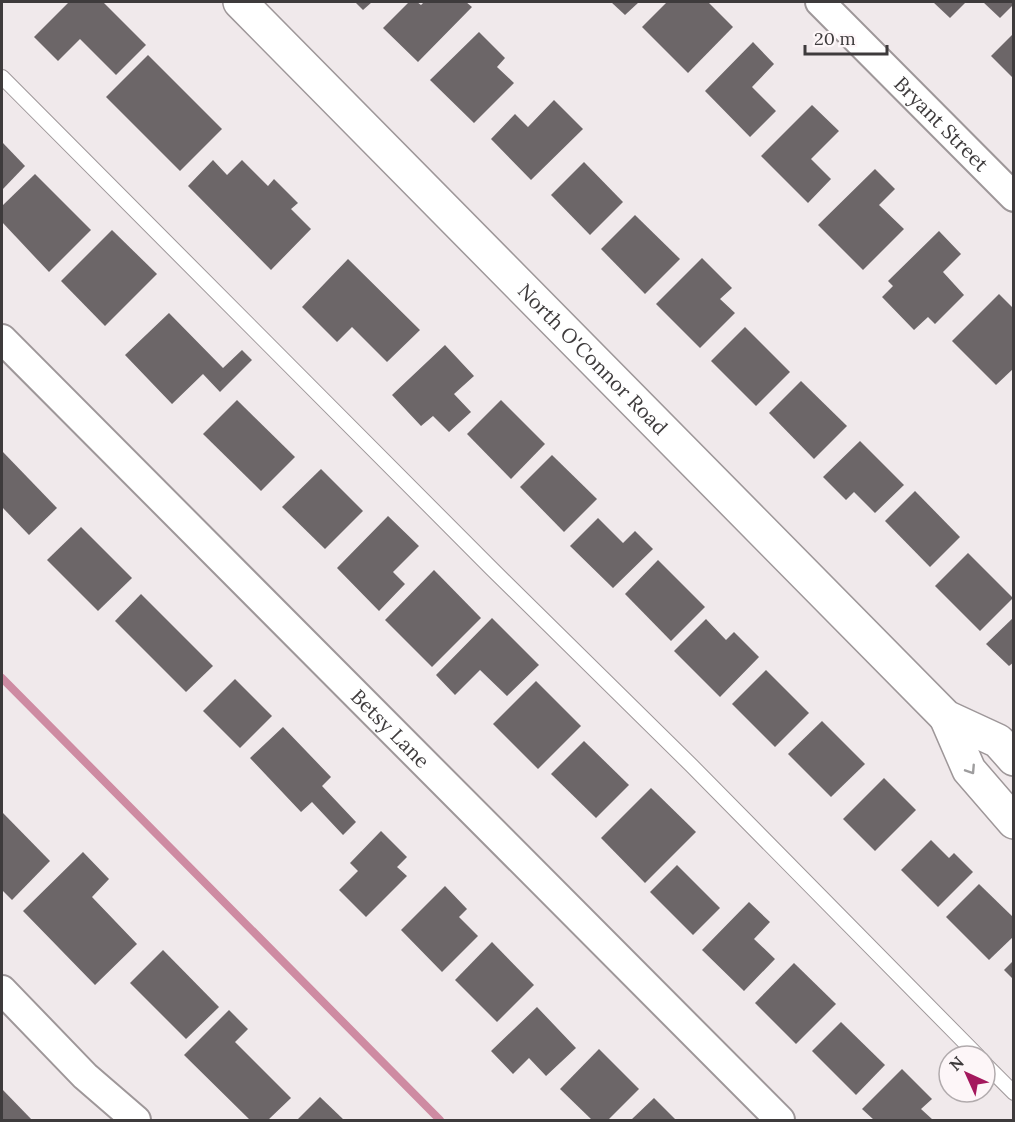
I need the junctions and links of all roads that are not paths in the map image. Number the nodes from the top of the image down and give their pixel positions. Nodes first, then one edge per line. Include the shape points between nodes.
1 (240, 2) edge
2 (820, 2) edge
3 (2, 76) edge
4 (1014, 197) edge
5 (2, 339) edge
6 (946, 717) junction
7 (1014, 759) edge
8 (1014, 822) edge
9 (2, 990) edge
10 (966, 1044) edge
11 (997, 1076) edge
12 (1014, 1093) edge
13 (136, 1120) edge
14 (780, 1120) edge

1 - 6 main road, North O'Connor Road
2 - 4 street, Bryant Street
3 - 10 lane
5 - 14 street, Betsy Lane
6 - 7 main road, North O'Connor Road via 998,741
6 -> 8 main road, North O'Connor Road via 969,770
9 - 13 street via 86,1076
11 - 12 lane

